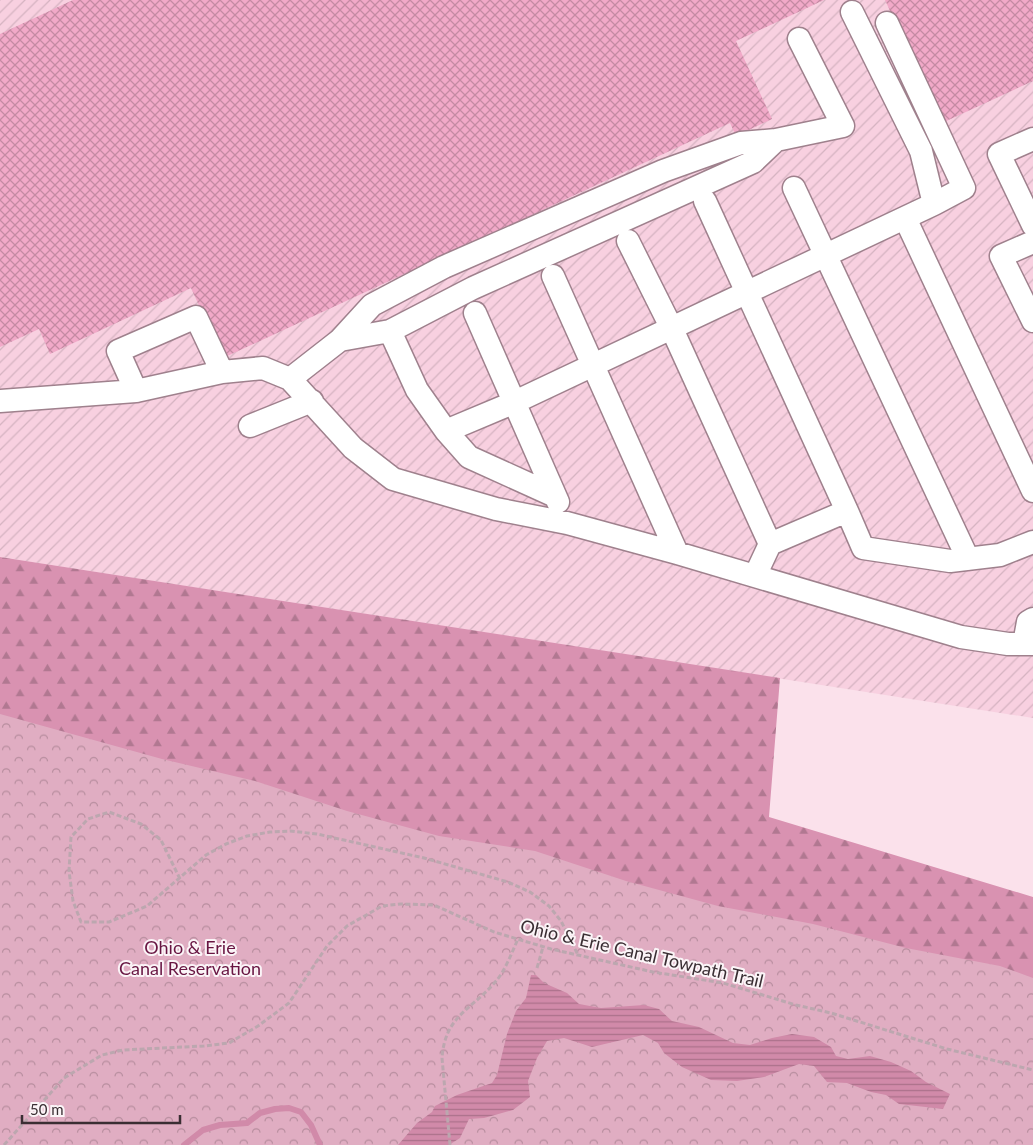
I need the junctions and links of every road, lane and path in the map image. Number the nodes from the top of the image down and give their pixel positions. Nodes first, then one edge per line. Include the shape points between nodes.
1 (852, 12) dead end
2 (887, 23) dead end
3 (799, 39) dead end
4 (1033, 139) edge
5 (776, 140) junction
6 (794, 188) dead end
7 (705, 201) dead end
8 (934, 204) junction
9 (905, 218) junction
10 (1033, 225) edge
11 (628, 241) dead end
12 (1033, 242) edge
13 (826, 256) junction
14 (552, 276) dead end
15 (747, 294) junction
16 (475, 312) dead end
17 (1033, 321) edge
18 (672, 330) junction
19 (390, 331) junction
20 (340, 340) junction
21 (593, 365) junction
22 (222, 372) junction
23 (290, 379) junction
24 (136, 391) junction
25 (0, 401) edge
26 (312, 401) junction
27 (515, 402) junction
28 (250, 426) dead end
29 (446, 431) junction
30 (1033, 491) edge
31 (555, 496) junction
32 (848, 511) junction
33 (567, 524) junction
34 (1033, 542) edge
35 (770, 544) junction
36 (677, 553) junction
37 (968, 559) junction
38 (755, 576) junction
39 (1033, 619) edge
40 (1028, 644) edge
41 (180, 879) junction
42 (518, 939) junction
43 (543, 947) junction
44 (578, 955) junction
45 (538, 968) dead end
46 (1033, 1070) edge
47 (4, 1145) edge
48 (450, 1145) edge

1 - 8 lane via 921,151
2 - 8 lane via 964,188
3 - 5 lane via 843,126
4 - 10 lane via 999,154
5 - 19 lane via 753,162 474,288
5 - 20 lane via 741,143 663,171 444,267 372,305
6 - 13 lane
7 - 15 lane
8 - 9 lane
9 - 13 lane
9 - 30 lane
11 - 18 lane
12 - 17 lane via 1001,256
13 - 15 lane
13 - 37 lane
14 - 21 lane
15 - 18 lane
15 - 32 lane
16 - 27 lane
18 - 21 lane
18 - 35 lane
19 - 20 lane
19 - 29 lane via 417,390
20 - 23 lane
21 - 27 lane
21 - 36 lane
22 - 23 lane via 262,368
22 - 24 lane
22 - 24 lane via 196,317 118,351
23 - 26 lane
24 - 25 lane
26 - 28 lane
26 - 33 lane via 353,448 393,479 496,509
27 - 29 lane
27 - 31 lane
29 - 31 lane via 469,457
31 - 33 lane
32 - 35 lane
32 - 37 lane via 862,548 950,561
33 - 36 lane
34 - 37 lane via 1000,554
35 - 38 lane
36 - 38 lane
38 - 40 lane via 961,637
39 - 40 lane via 1028,622
41 - 41 path via 147,906 109,922 81,922 73,901 69,871 71,837 88,819 110,812 141,824 161,840
41 - 44 path via 206,855 247,836 270,832 317,834 467,869 530,892 549,906 561,921
42 - 43 path, Ohio & Erie Canal Towpath Trail
42 - 47 path, Ohio & Erie Canal Towpath Trail via 494,932 434,905 382,906 347,926 327,946 289,1003 258,1026 229,1043 123,1050 102,1055 64,1078
42 - 48 path via 497,980 453,1022 443,1044
43 - 44 path, Ohio & Erie Canal Towpath Trail
43 - 45 path
44 - 46 path, Ohio & Erie Canal Towpath Trail via 723,983 946,1049

